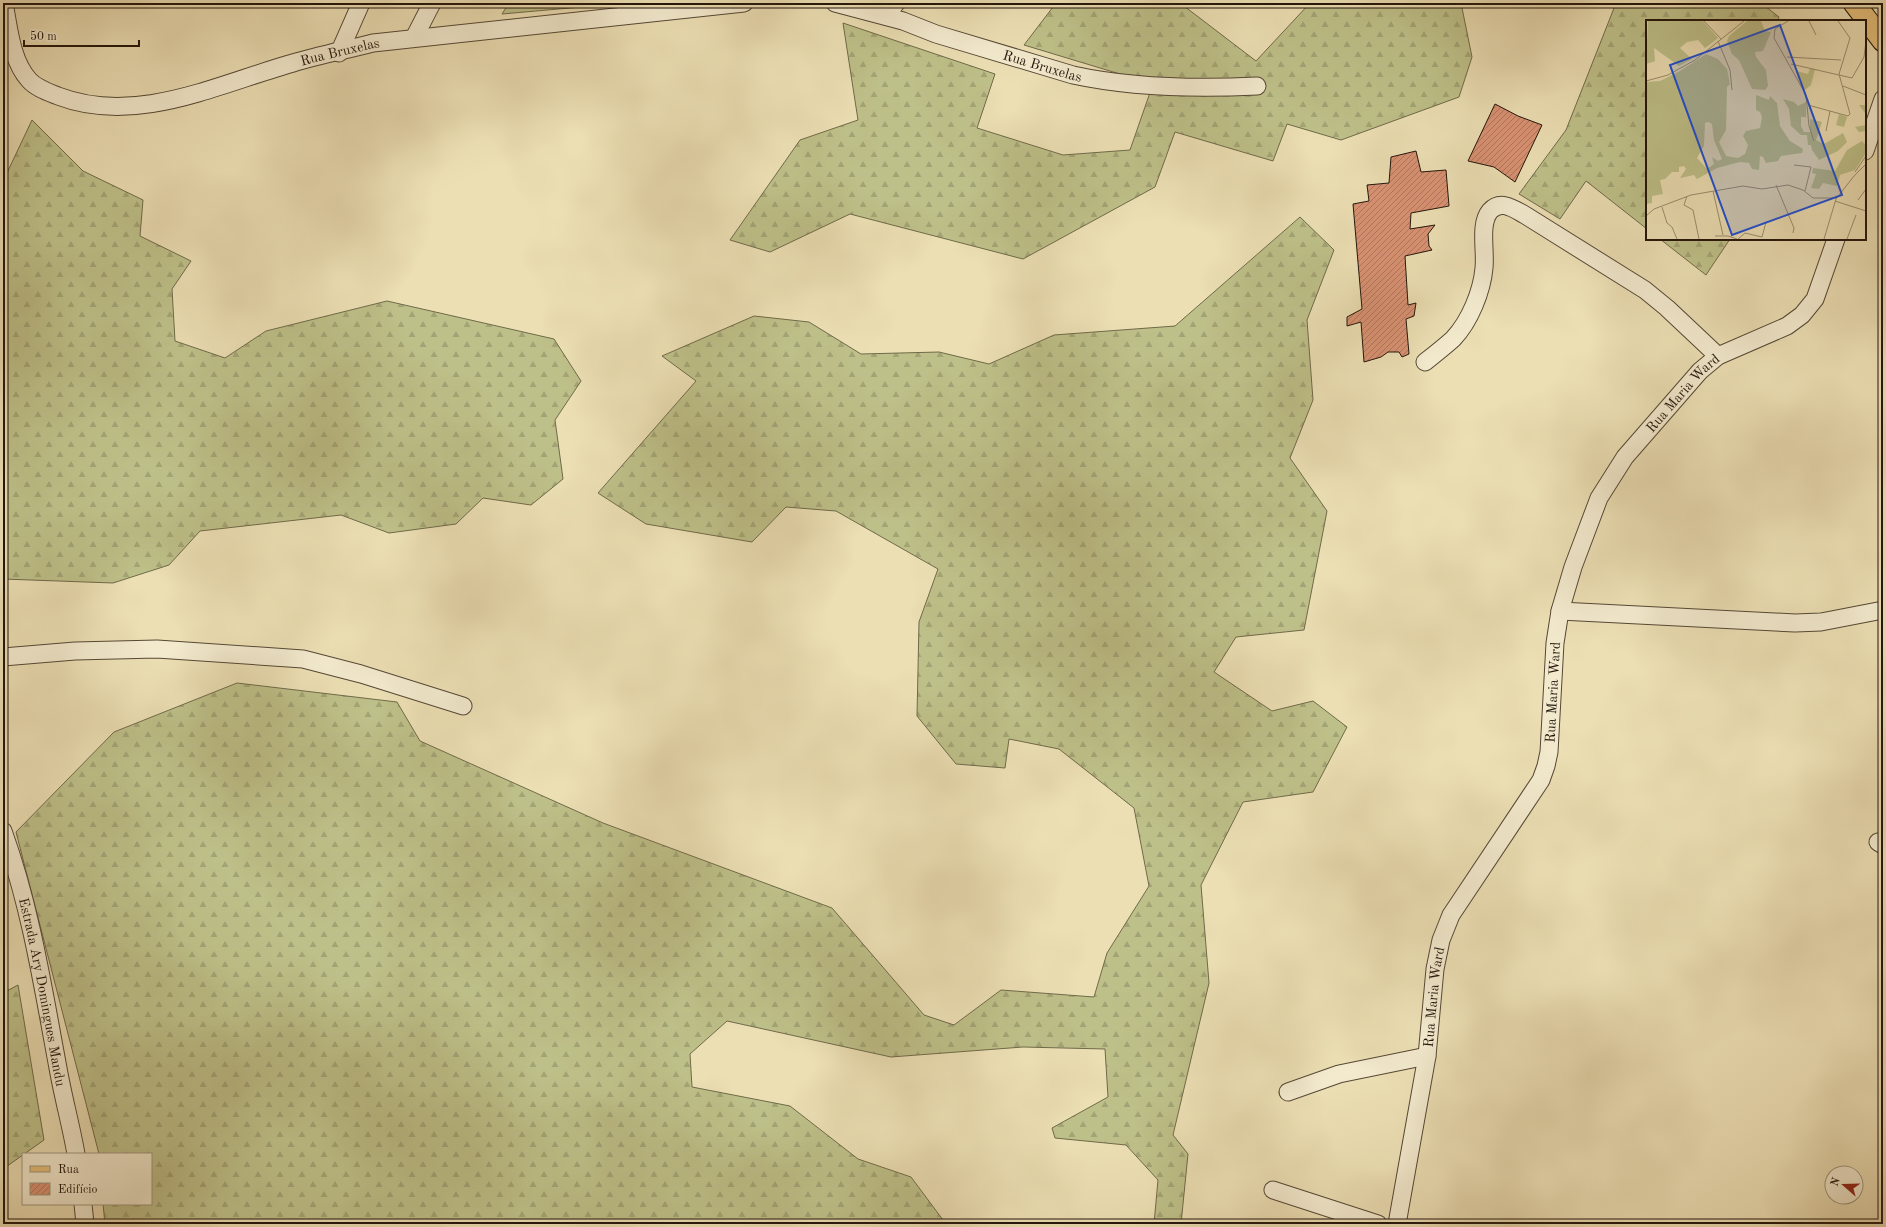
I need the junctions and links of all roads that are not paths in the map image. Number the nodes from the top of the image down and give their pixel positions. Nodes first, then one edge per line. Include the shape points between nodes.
1 (4, 3) edge
2 (361, 3) edge
3 (432, 3) edge
4 (744, 3) edge
5 (835, 3) edge
6 (1854, 3) edge
7 (891, 10) edge
8 (414, 38) junction
9 (1883, 41) edge
10 (339, 52) junction
11 (1257, 86) dead end
12 (1883, 99) edge
13 (1866, 148) edge
14 (1836, 240) edge
15 (1718, 356) junction
16 (1425, 362) dead end
17 (1883, 610) edge
18 (1560, 611) junction
19 (3, 657) edge
20 (463, 706) dead end
21 (3, 831) edge
22 (1427, 1056) junction
23 (1288, 1092) dead end
24 (76, 1153) edge
25 (1273, 1190) dead end
26 (83, 1205) edge
27 (85, 1224) edge
28 (1378, 1224) edge
29 (1397, 1224) edge

1 - 10 street, Rua Bruxelas via 13,47 22,71 30,81 67,99 101,106 140,106 204,90 294,62
2 - 10 street
3 - 8 street
4 - 8 street, Rua Bruxelas
5 - 7 street, Rua Bruxelas
6 - 9 main road
7 - 11 street, Rua Bruxelas via 951,38 1095,80 1220,88
8 - 10 street, Rua Bruxelas via 373,43
12 - 13 street
14 - 15 street, Rua Maria Ward via 1815,299 1802,315 1787,326
15 - 16 street via 1645,290 1512,207 1502,204 1489,212 1484,227 1484,268 1477,301 1454,338
15 - 18 street, Rua Maria Ward via 1700,371 1660,415 1626,457 1599,498 1573,567
17 - 18 street via 1821,622 1794,623
18 - 22 street, Rua Maria Ward via 1555,643 1546,766 1541,780 1451,916 1435,969
19 - 20 street via 75,651 157,649 303,659
21 - 24 street, Estrada Ary Domingues Mandu via 32,928
22 - 23 street via 1339,1074
22 - 29 street, Rua Maria Ward
25 - 28 street
26 - 27 street

